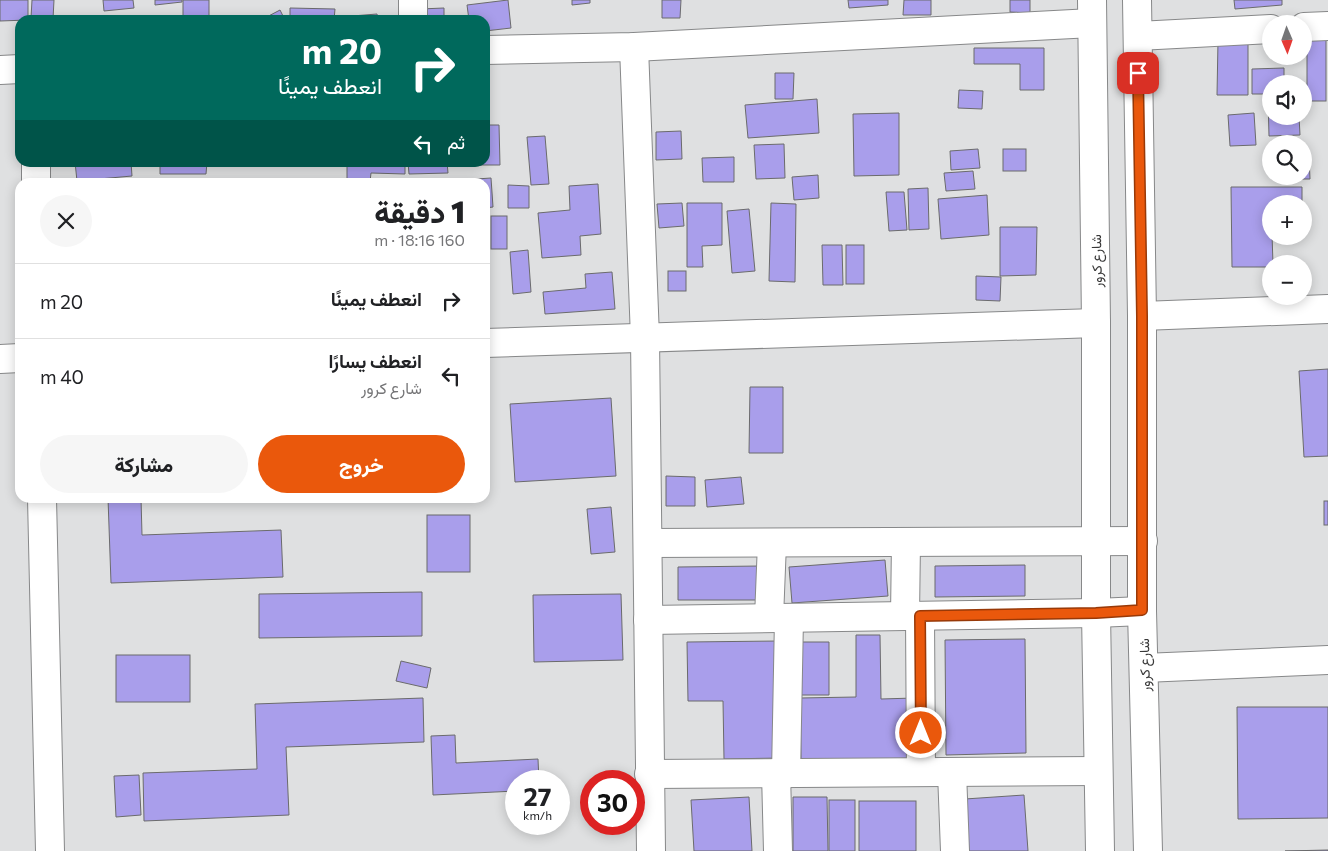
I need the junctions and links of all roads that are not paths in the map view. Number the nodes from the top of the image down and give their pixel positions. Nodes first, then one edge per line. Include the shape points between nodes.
1 (413, 0) edge
2 (1137, 0) edge
3 (1092, 12) edge
4 (413, 15) edge
5 (1328, 26) edge
6 (1312, 27) edge
7 (1262, 29) edge
8 (1138, 36) junction
9 (634, 47) junction
10 (490, 50) edge
11 (15, 69) edge
12 (0, 70) edge
13 (1328, 309) edge
14 (1142, 316) junction
15 (1096, 323) junction
16 (646, 338) junction
17 (490, 343) edge
18 (15, 358) edge
19 (0, 359) edge
20 (42, 503) edge
21 (1096, 541) junction
22 (1143, 541) junction
23 (772, 542) junction
24 (906, 542) junction
25 (648, 543) junction
26 (1142, 610) junction
27 (1096, 613) junction
28 (912, 616) junction
29 (779, 618) junction
30 (648, 620) junction
31 (1328, 660) edge
32 (1144, 668) junction
33 (1098, 771) junction
34 (921, 772) junction
35 (952, 772) junction
36 (649, 774) junction
37 (781, 774) junction
38 (50, 851) edge
39 (650, 851) edge
40 (778, 851) edge
41 (954, 851) edge
42 (1100, 851) edge
43 (1148, 851) edge

1 - 4 street
2 - 8 street, شارع كرور
3 - 9 street
3 - 15 street, شارع كرور
5 - 6 street
7 - 8 street
8 - 14 street, شارع كرور
9 - 10 street
9 - 16 street
11 - 12 street
13 - 14 street
14 - 22 street, شارع كرور
15 - 16 street
15 - 21 street, شارع كرور
16 - 17 street
16 - 25 street
18 - 19 street
20 - 38 street
21 - 22 street
21 - 24 street
21 - 27 street, شارع كرور
22 - 26 street, شارع كرور
23 - 24 street
23 - 25 street
23 - 29 street
24 - 28 street
25 - 30 street
26 - 27 street
26 - 32 street, شارع كرور
27 - 28 street
27 - 33 street, شارع كرور
28 - 29 street
28 - 34 street
29 - 30 street
29 - 37 street
30 - 36 street
31 - 32 street
32 - 43 street, شارع كرور
33 - 35 street
33 - 42 street, شارع كرور
34 - 35 street
34 - 37 street
35 - 41 street
36 - 37 street
36 - 39 street
37 - 40 street

